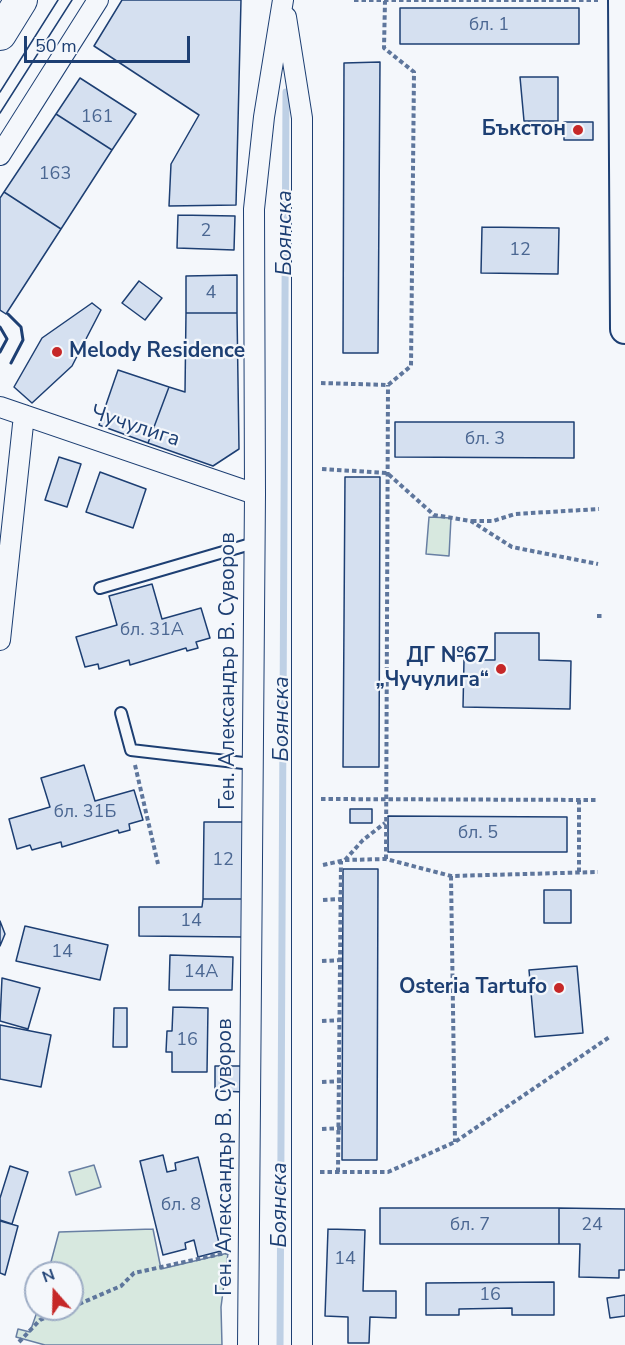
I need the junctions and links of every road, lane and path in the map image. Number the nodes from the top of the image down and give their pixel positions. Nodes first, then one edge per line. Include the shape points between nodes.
1 (21, 0) edge
2 (98, 0) edge
3 (283, 0) edge
4 (354, 0) edge
5 (598, 0) edge
6 (622, 0) edge
7 (385, 1) edge
8 (0, 34) edge
9 (0, 155) edge
10 (624, 164) edge
11 (625, 329) edge
12 (302, 383) junction
13 (388, 385) junction
14 (0, 407) edge
15 (24, 415) junction
16 (302, 468) junction
17 (387, 472) junction
18 (255, 494) junction
19 (599, 509) dead end
20 (471, 521) junction
21 (254, 543) junction
22 (598, 564) dead end
23 (100, 588) dead end
24 (0, 640) edge
25 (120, 713) dead end
26 (131, 750) junction
27 (252, 764) junction
28 (302, 798) junction
29 (385, 800) junction
30 (579, 800) junction
31 (596, 800) dead end
32 (386, 822) junction
33 (343, 860) junction
34 (386, 860) junction
35 (158, 864) dead end
36 (302, 870) junction
37 (579, 872) junction
38 (598, 872) dead end
39 (451, 876) junction
40 (341, 899) junction
41 (315, 901) dead end
42 (341, 960) junction
43 (315, 961) dead end
44 (611, 1036) dead end
45 (455, 1142) junction
46 (302, 1171) junction
47 (338, 1172) junction
48 (249, 1247) junction
49 (84, 1301) edge
50 (39, 1321) edge
51 (19, 1342) dead end
52 (248, 1345) edge
53 (302, 1345) edge

1 - 8 main road
2 - 9 street
3 - 12 street, Ген. Александър В. Суворов via 302,118
3 - 18 street, Ген. Александър В. Суворов via 254,209
4 - 7 path
5 - 7 path
6 - 10 street
7 - 13 path via 384,48 414,72 411,366
10 - 11 street
12 - 13 path
12 - 16 street, Ген. Александър В. Суворов
13 - 17 path
14 - 15 street, Чучулига
15 - 18 street, Чучулига
15 - 24 street
16 - 17 path
16 - 28 street, Ген. Александър В. Суворов
17 - 20 path via 434,515
17 - 29 path
18 - 21 street, Ген. Александър В. Суворов
19 - 20 path
20 - 22 path via 512,547
21 - 23 lane
21 - 27 street, Ген. Александър В. Суворов
25 - 26 lane
26 - 27 lane
26 - 35 path
27 - 48 street, Ген. Александър В. Суворов
28 - 29 path
28 - 36 street, Ген. Александър В. Суворов
29 - 30 path
29 - 32 path
30 - 31 path
30 - 37 path
32 - 33 path
32 - 34 path
33 - 34 path
33 - 36 path
33 - 40 path
34 - 39 path
36 - 46 street, Ген. Александър В. Суворов
37 - 38 path
37 - 39 path
39 - 45 path
40 - 41 path
40 - 42 path
42 - 43 path
42 - 47 path
44 - 45 path
45 - 47 path via 388,1172
46 - 47 path
46 - 53 street, Ген. Александър В. Суворов
48 - 49 path via 134,1273 121,1286
48 - 52 street, Ген. Александър В. Суворов
50 - 51 path

